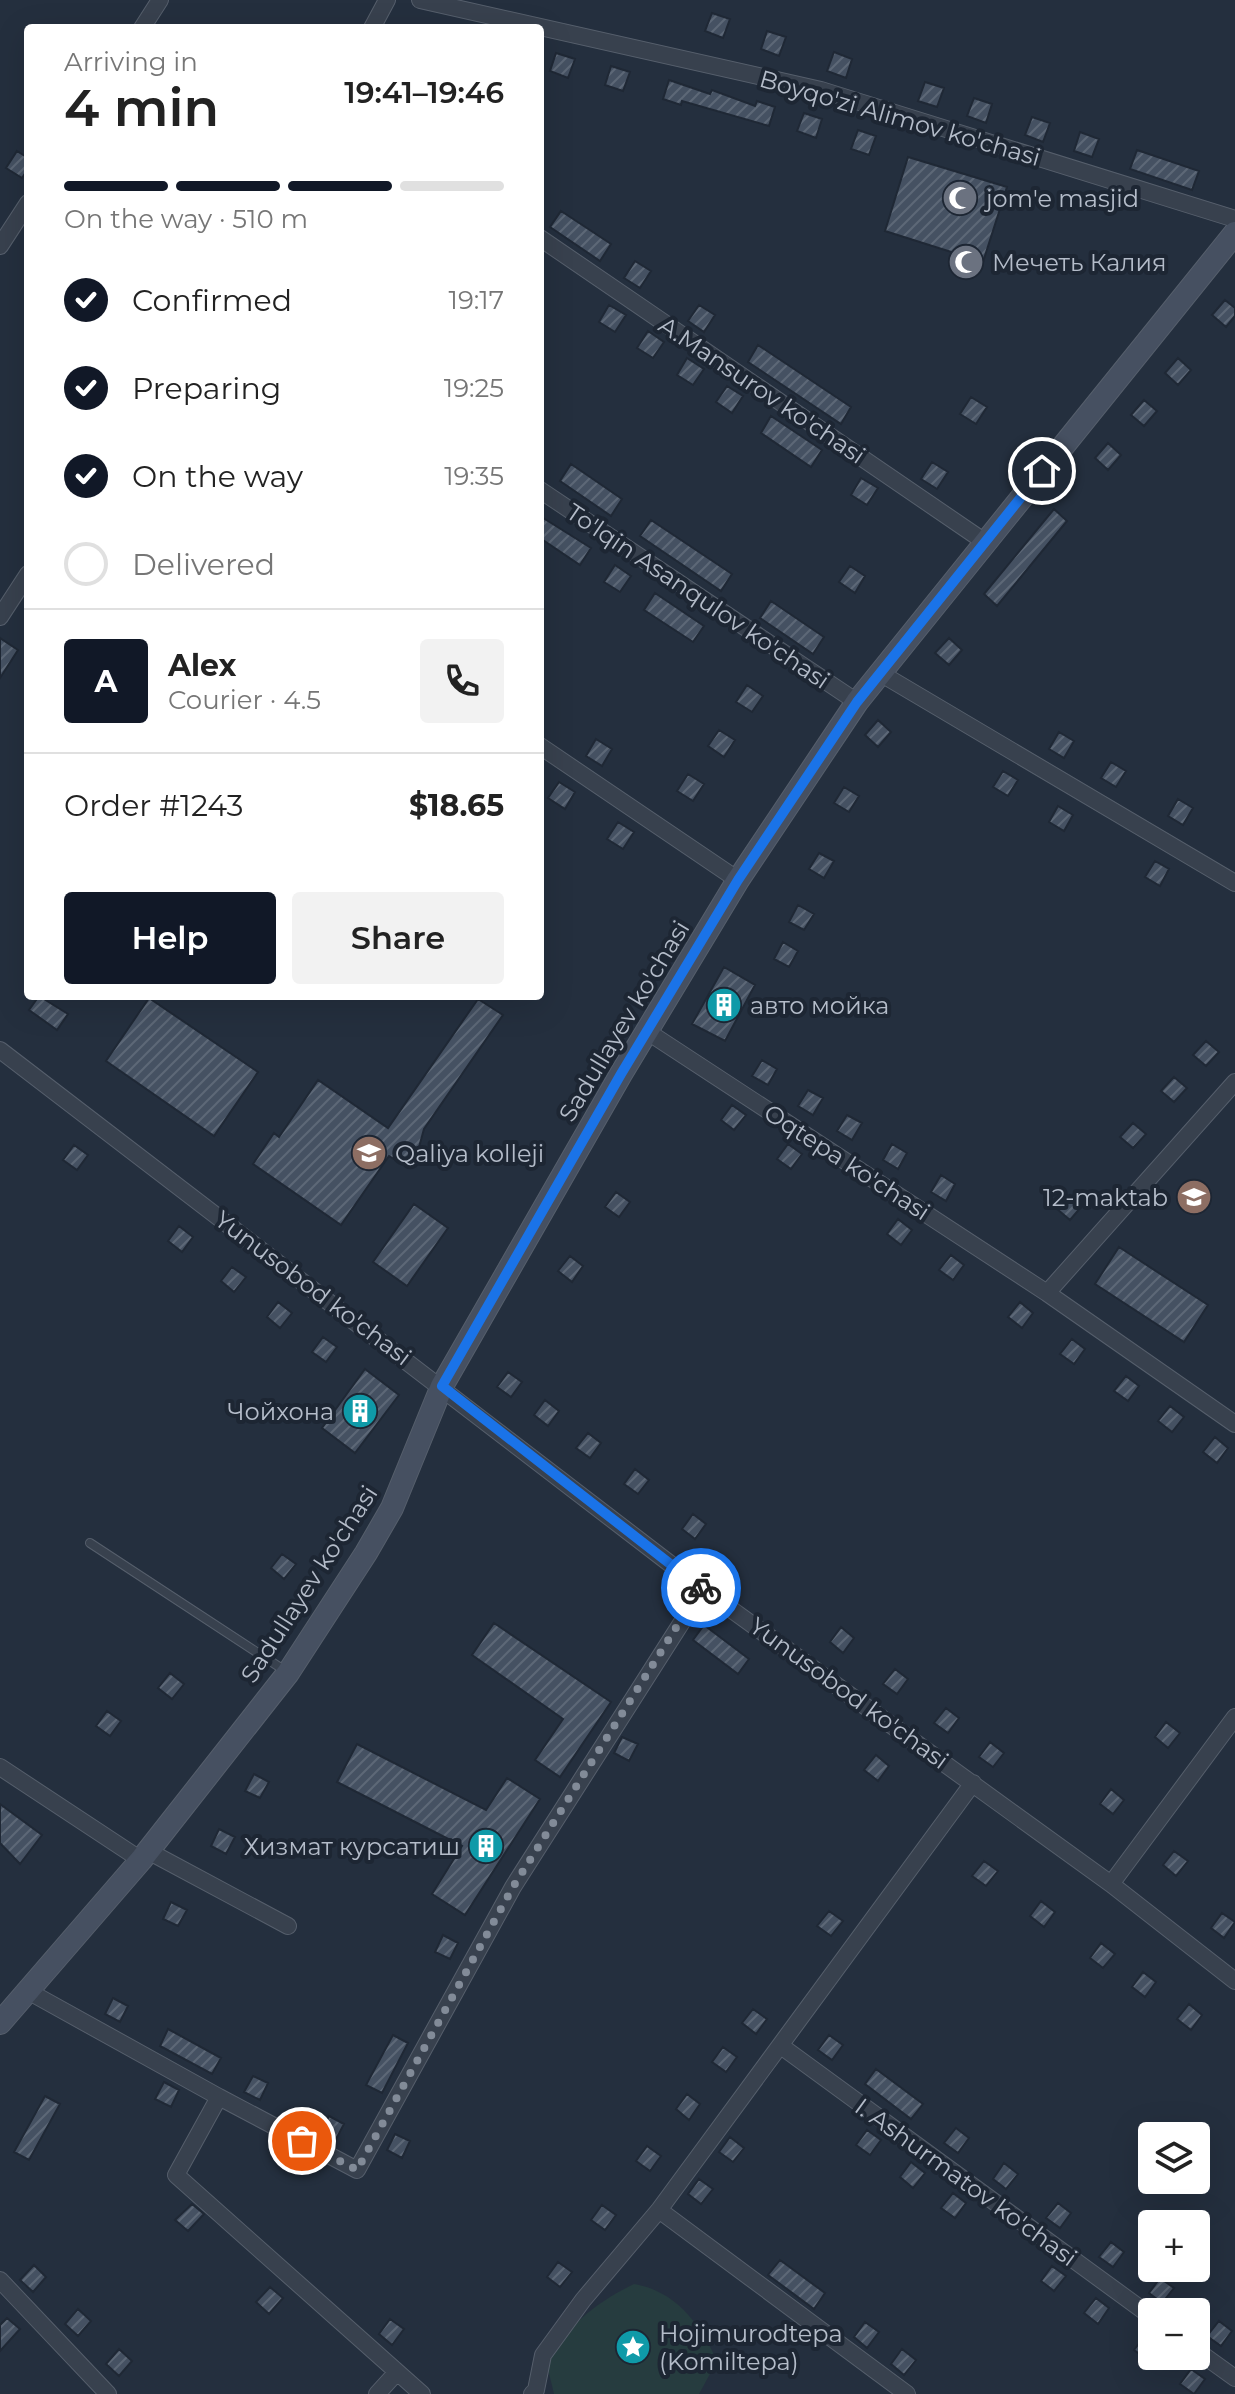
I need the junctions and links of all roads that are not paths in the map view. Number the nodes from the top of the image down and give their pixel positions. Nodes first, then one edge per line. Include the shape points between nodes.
1 (160, 0) edge
2 (387, 0) edge
3 (420, 0) edge
4 (145, 24) edge
5 (374, 24) edge
6 (527, 24) edge
7 (544, 28) edge
8 (24, 209) edge
9 (1235, 219) edge
10 (1235, 233) edge
11 (544, 241) edge
12 (0, 246) edge
13 (544, 493) edge
14 (985, 542) junction
15 (24, 580) edge
16 (0, 617) edge
17 (880, 673) junction
18 (857, 702) junction
19 (544, 749) edge
20 (738, 880) junction
21 (1235, 883) edge
22 (648, 1032) junction
23 (0, 1050) edge
24 (1235, 1082) edge
25 (1047, 1293) junction
26 (442, 1386) junction
27 (1235, 1424) edge
28 (90, 1543) dead end
29 (703, 1589) junction
30 (288, 1673) junction
31 (1235, 1717) edge
32 (0, 1767) edge
33 (973, 1783) junction
34 (144, 1856) junction
35 (1111, 1884) junction
36 (288, 1926) dead end
37 (1235, 1981) edge
38 (26, 1990) junction
39 (0, 2023) edge
40 (781, 2046) junction
41 (219, 2097) junction
42 (659, 2210) junction
43 (0, 2280) edge
44 (1138, 2307) edge
45 (1210, 2360) edge
46 (397, 2372) junction
47 (1235, 2378) edge
48 (536, 2393) edge
49 (108, 2394) edge
50 (377, 2394) edge
51 (422, 2394) edge
52 (907, 2394) edge

1 - 4 street
2 - 5 street
3 - 6 street, Boyqo'zi Alimov ko'chasi
7 - 9 street, Boyqo'zi Alimov ko'chasi via 821,90
8 - 12 street
10 - 14 main road, Sadullayev ko'chasi
11 - 14 street, A.Mansurov ko'chasi
13 - 18 street, To'lqin Asanqulov ko'chasi
14 - 17 main road, Sadullayev ko'chasi
15 - 16 street
17 - 18 main road, Sadullayev ko'chasi
17 - 21 street
18 - 20 main road, Sadullayev ko'chasi
19 - 20 street
20 - 22 main road, Sadullayev ko'chasi
22 - 25 street, Oqtepa ko'chasi
22 - 26 main road, Sadullayev ko'chasi
23 - 26 street, Yunusobod ko'chasi
24 - 25 street
25 - 27 street, Oqtepa ko'chasi
26 - 29 street, Yunusobod ko'chasi
26 - 30 main road, Sadullayev ko'chasi via 392,1508
28 - 30 lane
29 - 33 street, Yunusobod ko'chasi
29 - 41 street via 513,1887 357,2170
30 - 34 main road, Sadullayev ko'chasi
31 - 35 street
32 - 34 street
33 - 35 street, Yunusobod ko'chasi
33 - 40 street, Yunusobod ko'chasi
34 - 36 street
34 - 38 main road, Sadullayev ko'chasi
35 - 37 street, Yunusobod ko'chasi
38 - 39 main road, Sadullayev ko'chasi
38 - 41 street
40 - 42 street, Yunusobod ko'chasi
40 - 44 street, I. Ashurmatov ko'chasi
41 - 46 street via 176,2175
42 - 48 street, Yunusobod ko'chasi via 543,2355
42 - 52 street
43 - 49 street
45 - 47 street
46 - 50 street
46 - 51 street

